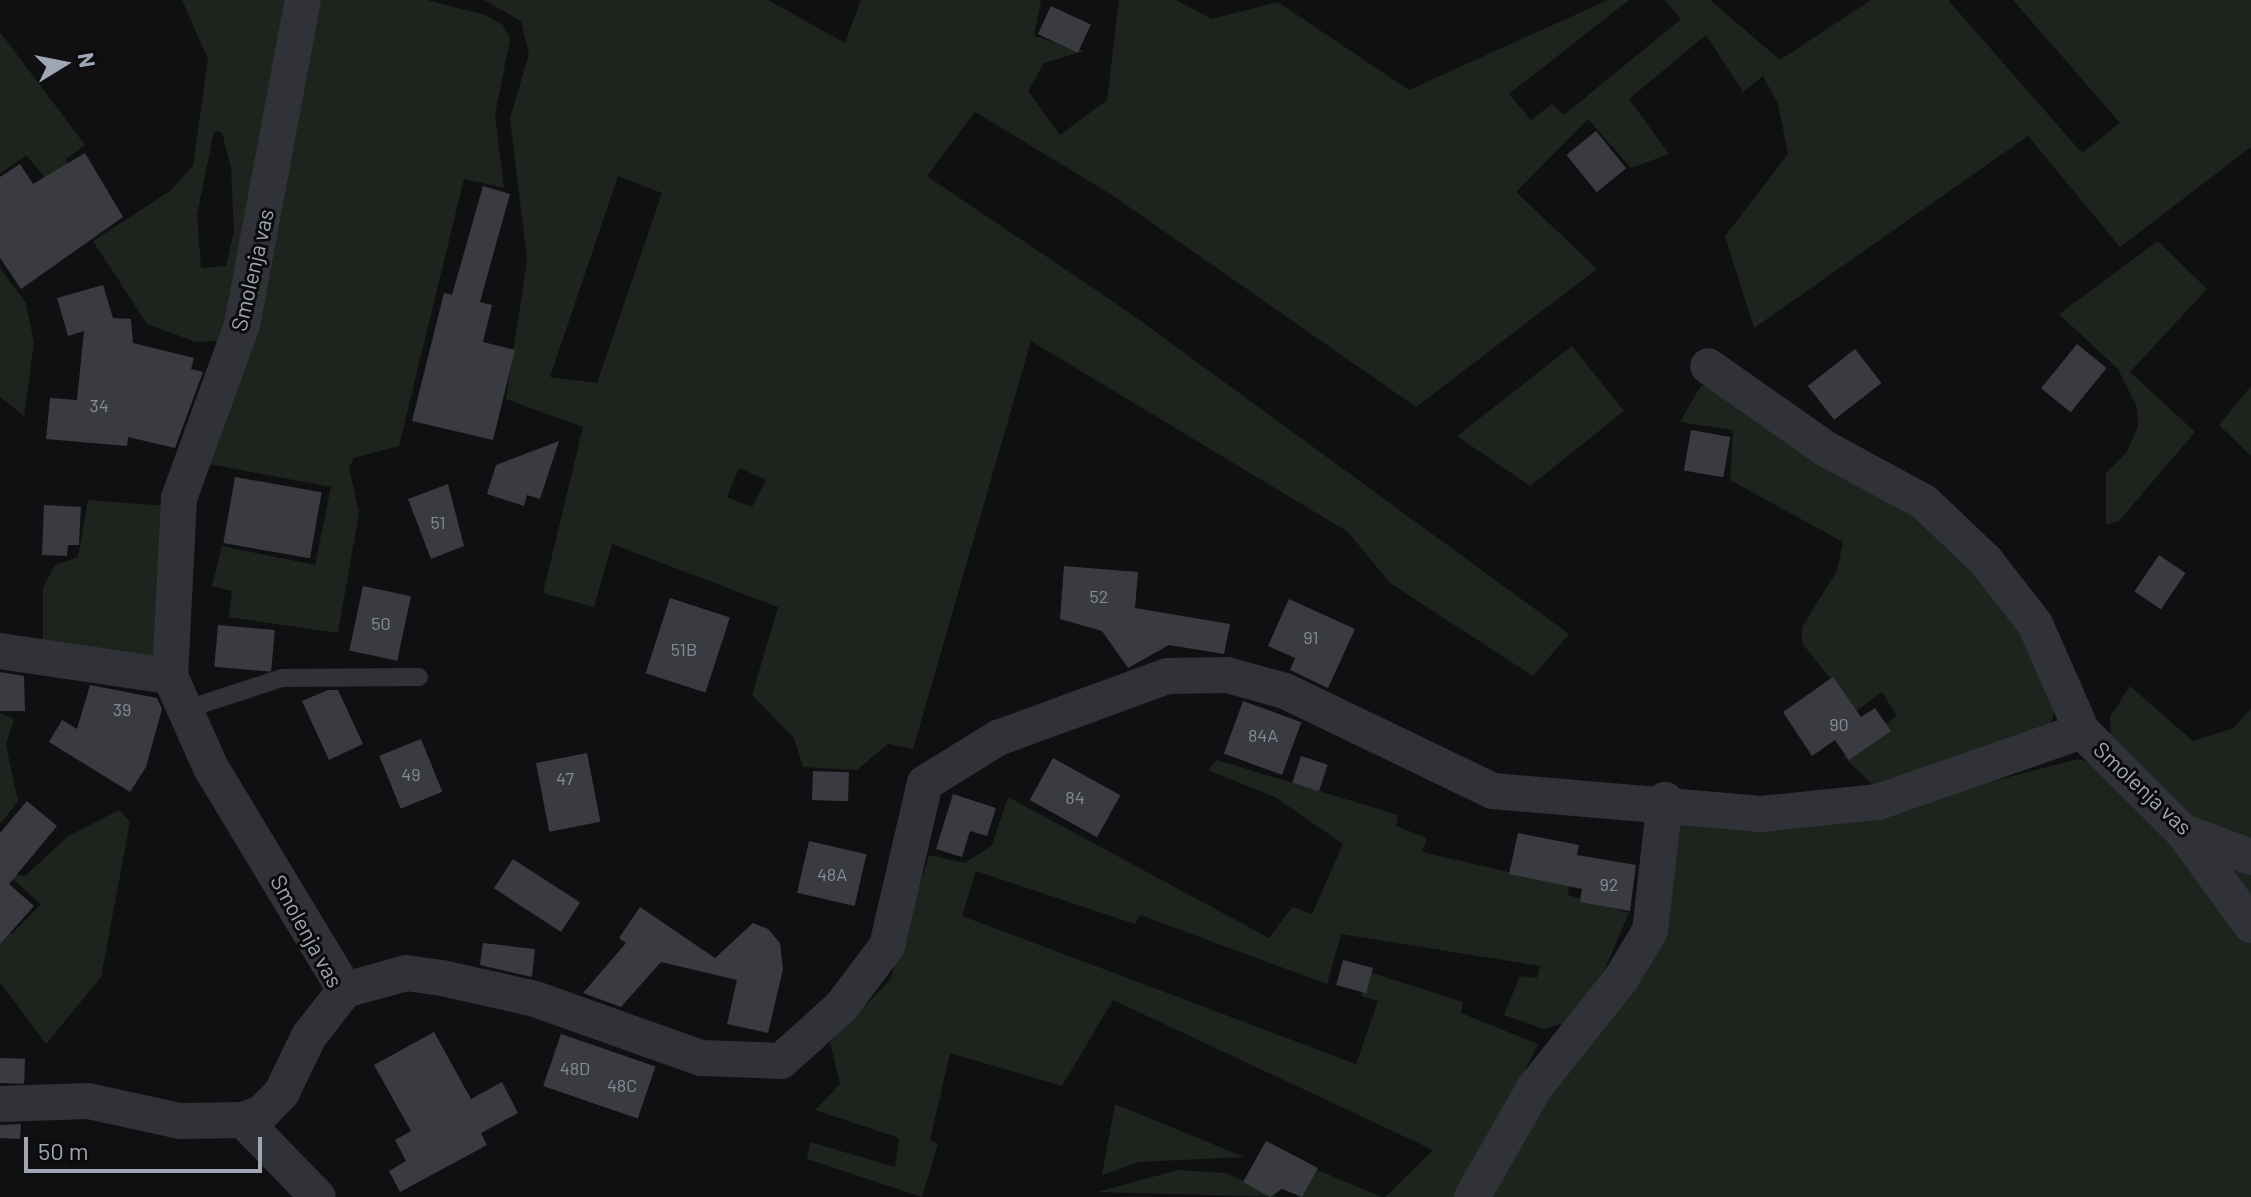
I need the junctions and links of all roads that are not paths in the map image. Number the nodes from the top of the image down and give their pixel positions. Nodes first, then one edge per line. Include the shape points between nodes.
1 (303, 0) edge
2 (1708, 366) dead end
3 (0, 651) edge
4 (170, 676) junction
5 (419, 677) dead end
6 (184, 710) junction
7 (2082, 731) junction
8 (1665, 800) junction
9 (2183, 832) junction
10 (2251, 857) edge
11 (2251, 925) edge
12 (345, 990) junction
13 (0, 1104) edge
14 (243, 1120) junction
15 (318, 1197) edge
16 (1472, 1197) edge

1 - 4 street, Smolenja vas via 242,325 179,498
2 - 7 street via 1826,449 1924,502 1986,561 2035,624
3 - 4 street
4 - 6 street, Smolenja vas
5 - 6 lane via 282,678
6 - 12 street, Smolenja vas
7 - 8 street via 1928,789 1818,813 1761,814
7 - 9 street, Smolenja vas
8 - 12 street via 1493,791 1285,691 1227,675 1167,676 998,738 925,783 887,946 841,1007 781,1061 701,1058 535,999 442,978 406,973
8 - 16 street via 1650,931 1621,979 1535,1087
9 - 10 street, Smolenja vas
9 - 11 street
12 - 14 street, Smolenja vas via 309,1036 282,1092 262,1113
13 - 14 street via 88,1101 180,1121
14 - 15 street

